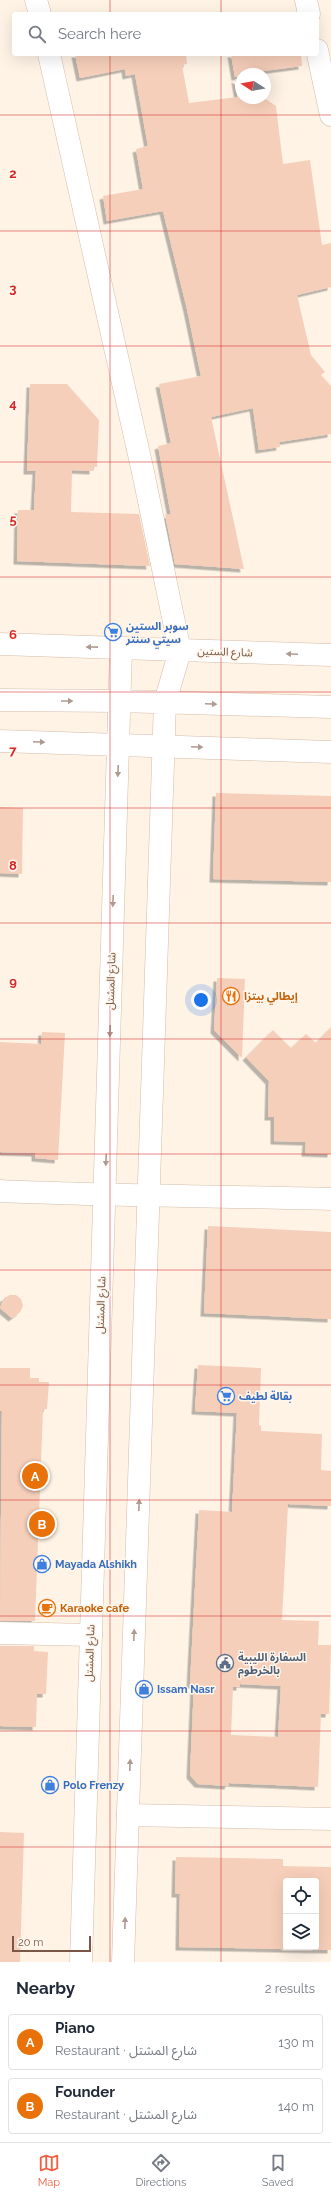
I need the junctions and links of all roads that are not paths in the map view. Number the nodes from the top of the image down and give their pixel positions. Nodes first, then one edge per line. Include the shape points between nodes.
1 (36, 0) edge
2 (306, 0) edge
3 (39, 12) edge
4 (309, 12) edge
5 (49, 56) edge
6 (318, 56) edge
7 (331, 115) edge
8 (0, 644) edge
9 (121, 648) junction
10 (180, 651) junction
11 (331, 655) edge
12 (0, 700) edge
13 (119, 701) junction
14 (165, 702) junction
15 (331, 707) edge
16 (0, 741) edge
17 (118, 746) junction
18 (164, 746) junction
19 (331, 752) edge
20 (0, 1191) edge
21 (149, 1194) junction
22 (105, 1195) junction
23 (331, 1199) edge
24 (0, 1633) edge
25 (91, 1635) junction
26 (128, 1815) junction
27 (331, 1819) edge
28 (81, 1962) edge
29 (123, 1962) edge

1 - 3 main road
2 - 4 main road
5 - 10 main road
6 - 7 main road
9 -> 8 main road, شارع الستين
9 - 10 main road, شارع الستين
9 - 13 main road, شارع المشتل
11 -> 10 main road, شارع الستين
10 - 14 main road
12 -> 13 main road
13 - 14 main road
13 - 17 main road, شارع المشتل
14 -> 15 main road
14 - 18 main road
16 -> 17 main road
17 - 18 main road
17 -> 22 main road, شارع المشتل
18 -> 19 main road
18 - 21 main road
20 - 22 main road
21 - 22 main road
21 - 23 main road
26 -> 21 main road
22 - 25 main road, شارع المشتل
24 - 25 main road
25 - 28 main road, شارع المشتل
26 - 27 main road
29 -> 26 main road

